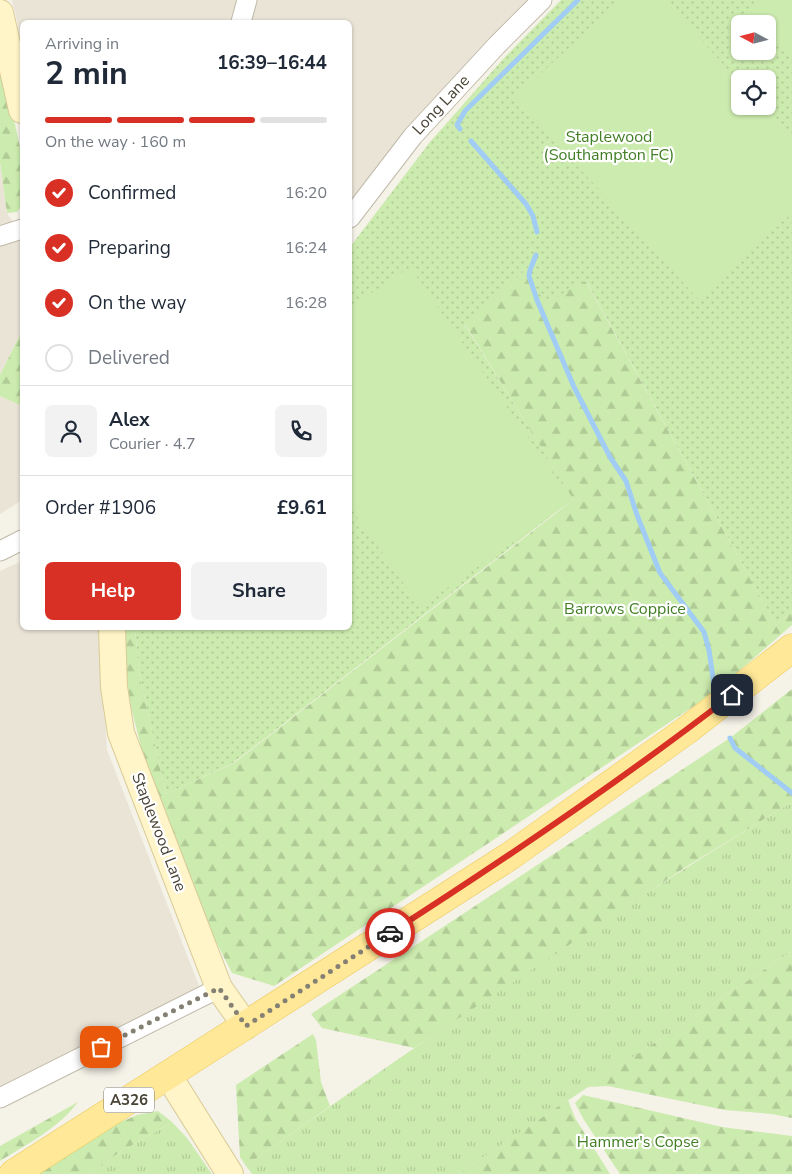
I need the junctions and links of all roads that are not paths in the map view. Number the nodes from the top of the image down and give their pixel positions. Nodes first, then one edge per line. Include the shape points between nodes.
1 (246, 0) edge
2 (542, 0) edge
3 (0, 13) edge
4 (241, 20) edge
5 (20, 101) edge
6 (352, 215) edge
7 (20, 229) edge
8 (0, 236) edge
9 (20, 541) edge
10 (0, 551) edge
11 (112, 630) edge
12 (792, 648) edge
13 (219, 988) junction
14 (246, 1026) junction
15 (168, 1075) junction
16 (0, 1098) edge
17 (13, 1174) edge
18 (230, 1174) edge

1 - 4 street
2 - 6 street, Long Lane via 413,136
3 - 5 street
7 - 8 street
9 - 10 street
11 - 13 street, Staplewood Lane via 114,687 121,733
12 - 14 main road, A326 via 687,730 510,856
13 - 14 street, Staplewood Lane
13 - 16 street
14 - 15 main road, A326
15 - 17 main road, A326
15 - 18 street

